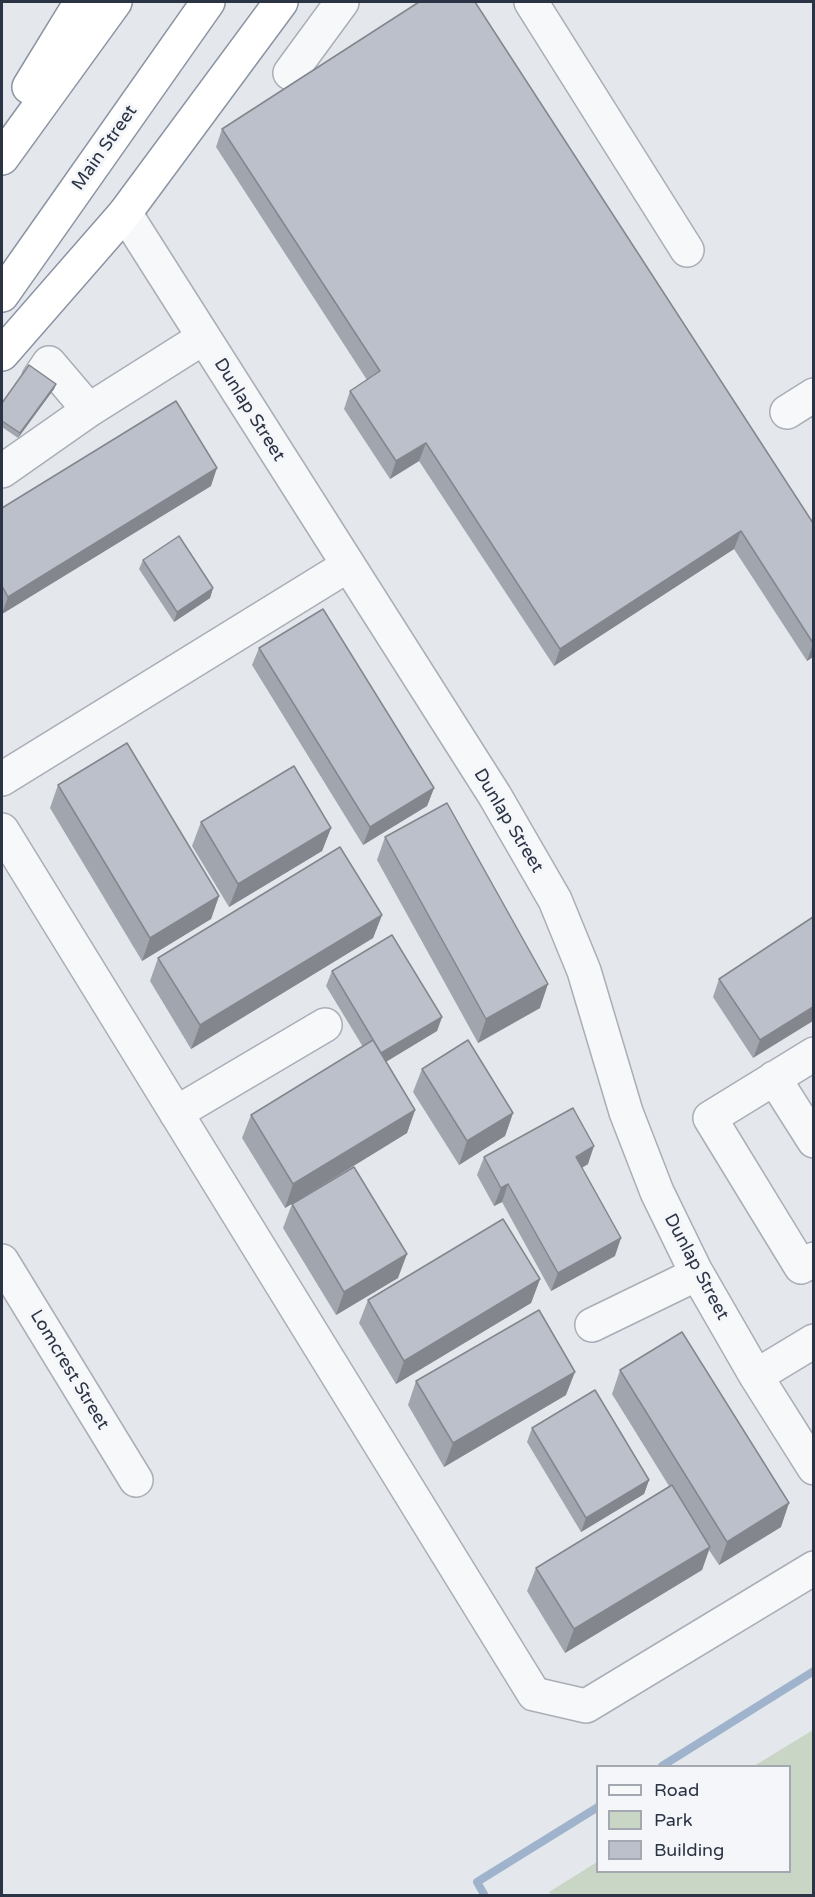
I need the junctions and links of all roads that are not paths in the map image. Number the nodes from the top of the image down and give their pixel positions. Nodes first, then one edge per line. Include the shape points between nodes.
1 (81, 2) edge
2 (115, 2) edge
3 (208, 2) edge
4 (281, 2) edge
5 (342, 2) edge
6 (531, 2) edge
7 (290, 73) dead end
8 (2, 132) edge
9 (2, 158) edge
10 (125, 213) junction
11 (687, 250) dead end
12 (2, 295) edge
13 (202, 338) junction
14 (2, 354) edge
15 (39, 378) edge
16 (89, 410) junction
17 (2, 471) edge
18 (347, 566) junction
19 (2, 779) edge
20 (2, 830) edge
21 (326, 1025) dead end
22 (813, 1054) edge
23 (774, 1078) junction
24 (176, 1113) junction
25 (813, 1141) edge
26 (813, 1259) edge
27 (2, 1261) edge
28 (697, 1274) junction
29 (592, 1325) dead end
30 (813, 1341) edge
31 (756, 1376) junction
32 (813, 1468) edge
33 (136, 1480) dead end
34 (813, 1568) edge

1 - 8 highway
2 - 9 highway
3 - 12 highway, Main Street
4 - 10 highway
5 - 7 street
6 - 11 street
10 - 13 street, Dunlap Street
10 - 14 highway
13 - 16 street
13 - 18 street, Dunlap Street
15 - 16 street via 49,363
16 - 17 street
18 - 19 street
18 - 28 street, Dunlap Street via 495,796 555,900 584,970 626,1112 657,1192
20 - 24 street
21 - 24 street
22 - 23 street
23 - 25 street
23 - 26 street via 710,1118 801,1267
24 - 34 street via 534,1694 586,1706
27 - 33 street, Lomcrest Street
28 - 29 street
28 - 31 street, Dunlap Street
30 - 31 street
31 - 32 street, Dunlap Street

